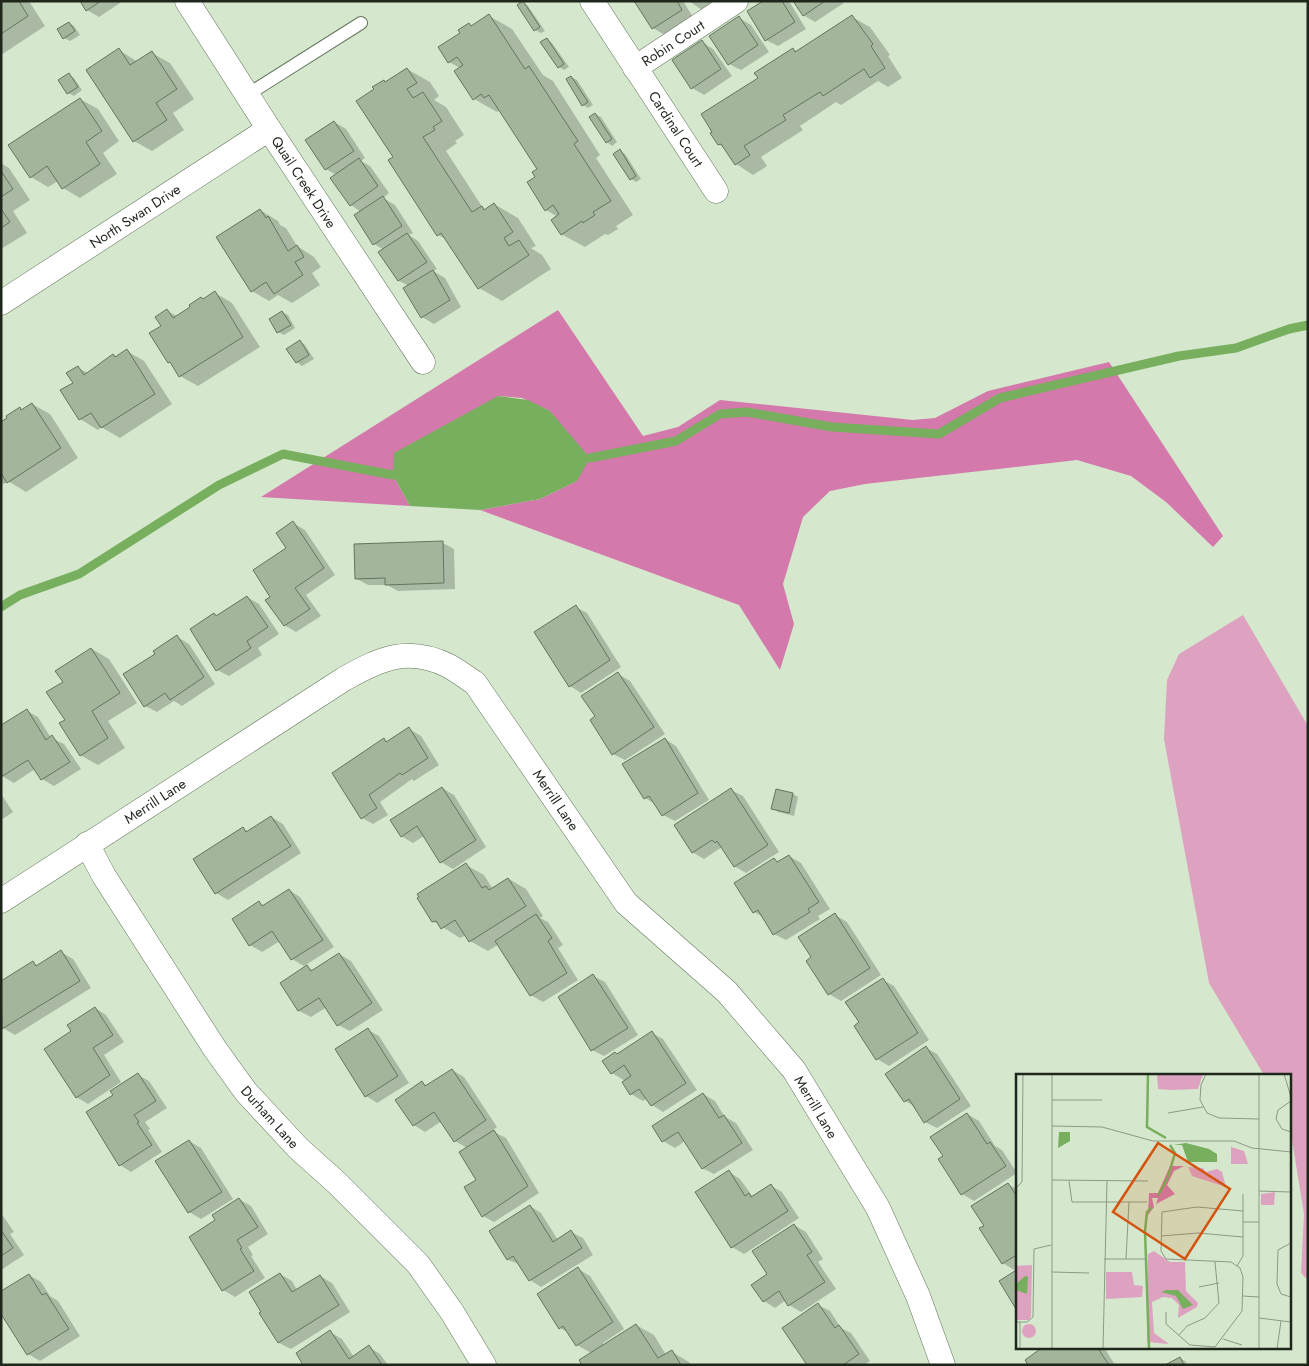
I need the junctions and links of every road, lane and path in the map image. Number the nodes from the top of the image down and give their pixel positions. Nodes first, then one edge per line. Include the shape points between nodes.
1 (187, 1) edge
2 (592, 1) edge
3 (736, 1) edge
4 (361, 23) dead end
5 (635, 68) junction
6 (247, 95) junction
7 (269, 129) junction
8 (716, 191) dead end
9 (1, 303) edge
10 (423, 362) dead end
11 (87, 844) junction
12 (1, 901) edge
13 (484, 1365) edge
14 (943, 1365) edge

1 - 6 street, Quail Creek Drive
2 - 5 street, Cardinal Court
3 - 5 street, Robin Court
4 - 6 lane
5 - 8 street, Cardinal Court
6 - 7 street, Quail Creek Drive
7 - 9 street, North Swan Drive
7 - 10 street, Quail Creek Drive
11 - 12 street, Merrill Lane
11 - 13 street, Durham Lane via 214,1049 246,1092 298,1148 418,1264
11 - 14 street, Merrill Lane via 344,678 371,664 397,656 422,656 449,666 475,683 626,903 727,992 794,1070 878,1208 918,1296

